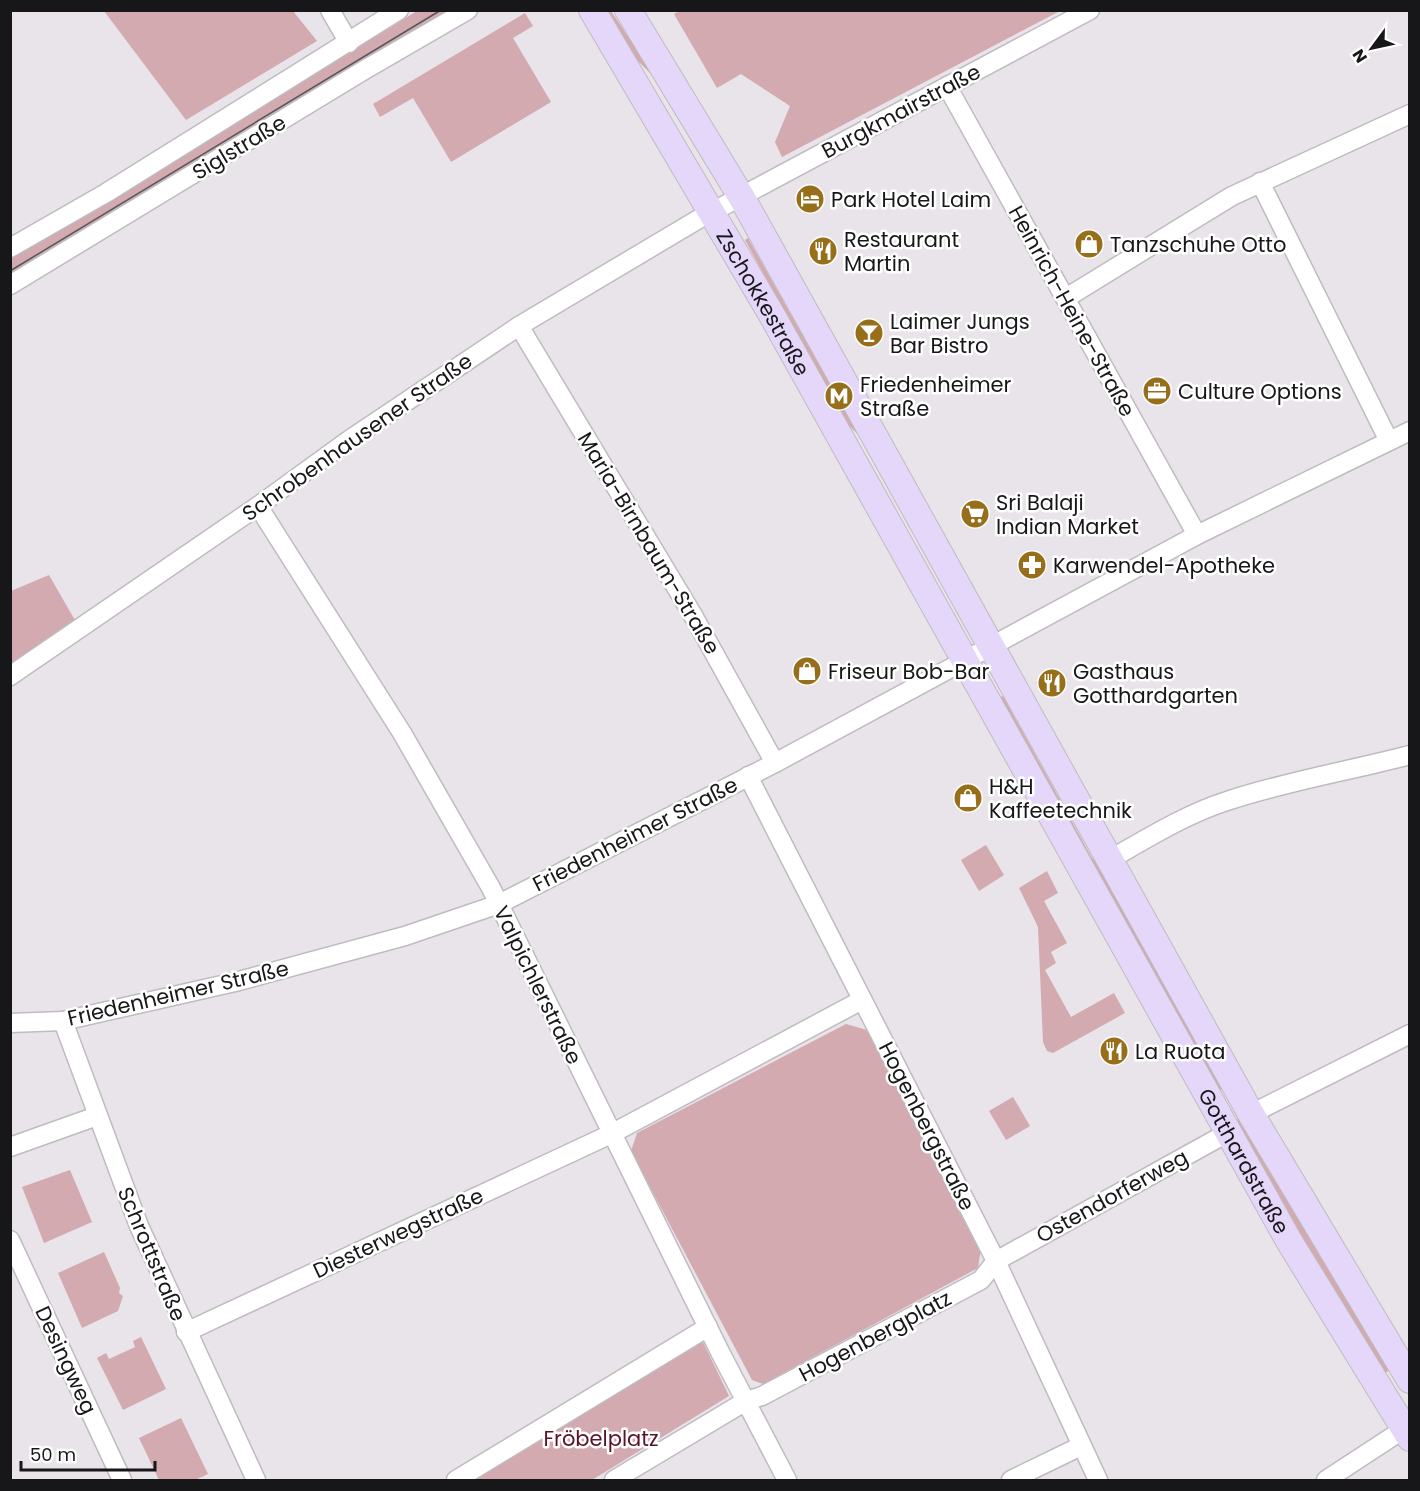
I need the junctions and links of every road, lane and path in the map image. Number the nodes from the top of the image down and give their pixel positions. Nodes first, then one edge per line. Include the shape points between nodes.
1 (330, 10) edge
2 (399, 10) edge
3 (468, 10) edge
4 (592, 10) edge
5 (628, 10) edge
6 (1090, 10) edge
7 (349, 43) junction
8 (947, 86) junction
9 (1410, 114) edge
10 (1260, 182) junction
11 (742, 198) junction
12 (712, 212) junction
13 (10, 248) edge
14 (10, 285) edge
15 (1066, 298) junction
16 (519, 326) junction
17 (1410, 431) edge
18 (1389, 441) junction
19 (258, 506) junction
20 (1197, 535) junction
21 (990, 646) junction
22 (966, 659) junction
23 (10, 675) edge
24 (1410, 755) edge
25 (775, 763) junction
26 (748, 776) junction
27 (1108, 860) junction
28 (499, 904) junction
29 (862, 1000) junction
30 (63, 1021) junction
31 (10, 1023) edge
32 (1410, 1034) edge
33 (1251, 1114) junction
34 (97, 1116) junction
35 (1229, 1132) junction
36 (611, 1134) junction
37 (10, 1147) edge
38 (10, 1239) edge
39 (996, 1261) junction
40 (708, 1326) junction
41 (186, 1332) junction
42 (1410, 1380) edge
43 (746, 1401) junction
44 (1407, 1433) edge
45 (1082, 1446) junction
46 (122, 1480) edge
47 (256, 1480) edge
48 (456, 1480) edge
49 (614, 1480) edge
50 (787, 1480) edge
51 (1011, 1480) edge
52 (1098, 1480) edge
53 (1326, 1480) edge

1 - 7 street
2 - 7 street, Siglstraße
3 - 14 street, Siglstraße
4 - 12 main road, Zschokkestraße
5 - 11 main road, Zschokkestraße
6 - 8 street, Burgkmairstraße
7 - 13 street, Siglstraße
8 - 11 street, Burgkmairstraße
8 - 15 street, Heinrich-Heine-Straße
9 - 10 street
10 - 15 street via 1232,195
10 - 18 street
11 - 12 street, Burgkmairstraße
11 - 21 main road, Zschokkestraße
12 - 16 street, Schrobenhausener Straße
12 - 22 main road, Zschokkestraße
15 - 20 street, Heinrich-Heine-Straße
16 - 19 street, Schrobenhausener Straße
16 - 25 street, Maria-Birnbaum-Straße via 694,617
17 - 18 street, Friedenheimer Straße
18 - 20 street, Friedenheimer Straße
19 - 23 street, Schrobenhausener Straße
19 - 28 street, Valpichlerstraße via 440,795
20 - 21 street, Friedenheimer Straße
21 - 22 street, Friedenheimer Straße
21 - 27 main road, Gotthardstraße
22 - 25 street, Friedenheimer Straße
22 - 35 main road, Gotthardstraße
24 - 27 street via 1225,801
25 - 26 street, Friedenheimer Straße
26 - 28 street, Friedenheimer Straße
26 - 29 street, Hogenbergstraße
27 - 33 main road, Gotthardstraße
28 - 30 street, Friedenheimer Straße via 344,953
28 - 36 street, Valpichlerstraße
29 - 36 street
29 - 39 street, Hogenbergstraße
30 - 31 street, Friedenheimer Straße
30 - 34 street, Schrottstraße
32 - 33 street
33 - 42 main road, Gotthardstraße
34 - 37 street
34 - 41 street, Schrottstraße via 139,1226
35 - 39 street, Ostendorferweg
35 - 44 main road, Gotthardstraße via 1289,1241
36 - 40 street, Valpichlerstraße
36 - 41 street, Diesterwegstraße
38 - 46 street, Desingweg
39 - 43 street, Hogenbergplatz via 981,1280
39 - 45 street, Hogenbergstraße
40 - 43 street, Valpichlerstraße
40 - 48 street
41 - 47 street, Schrottstraße
43 - 49 street
43 - 50 street, Valpichlerstraße
44 - 53 street
45 - 51 street
45 - 52 street, Hogenbergstraße

